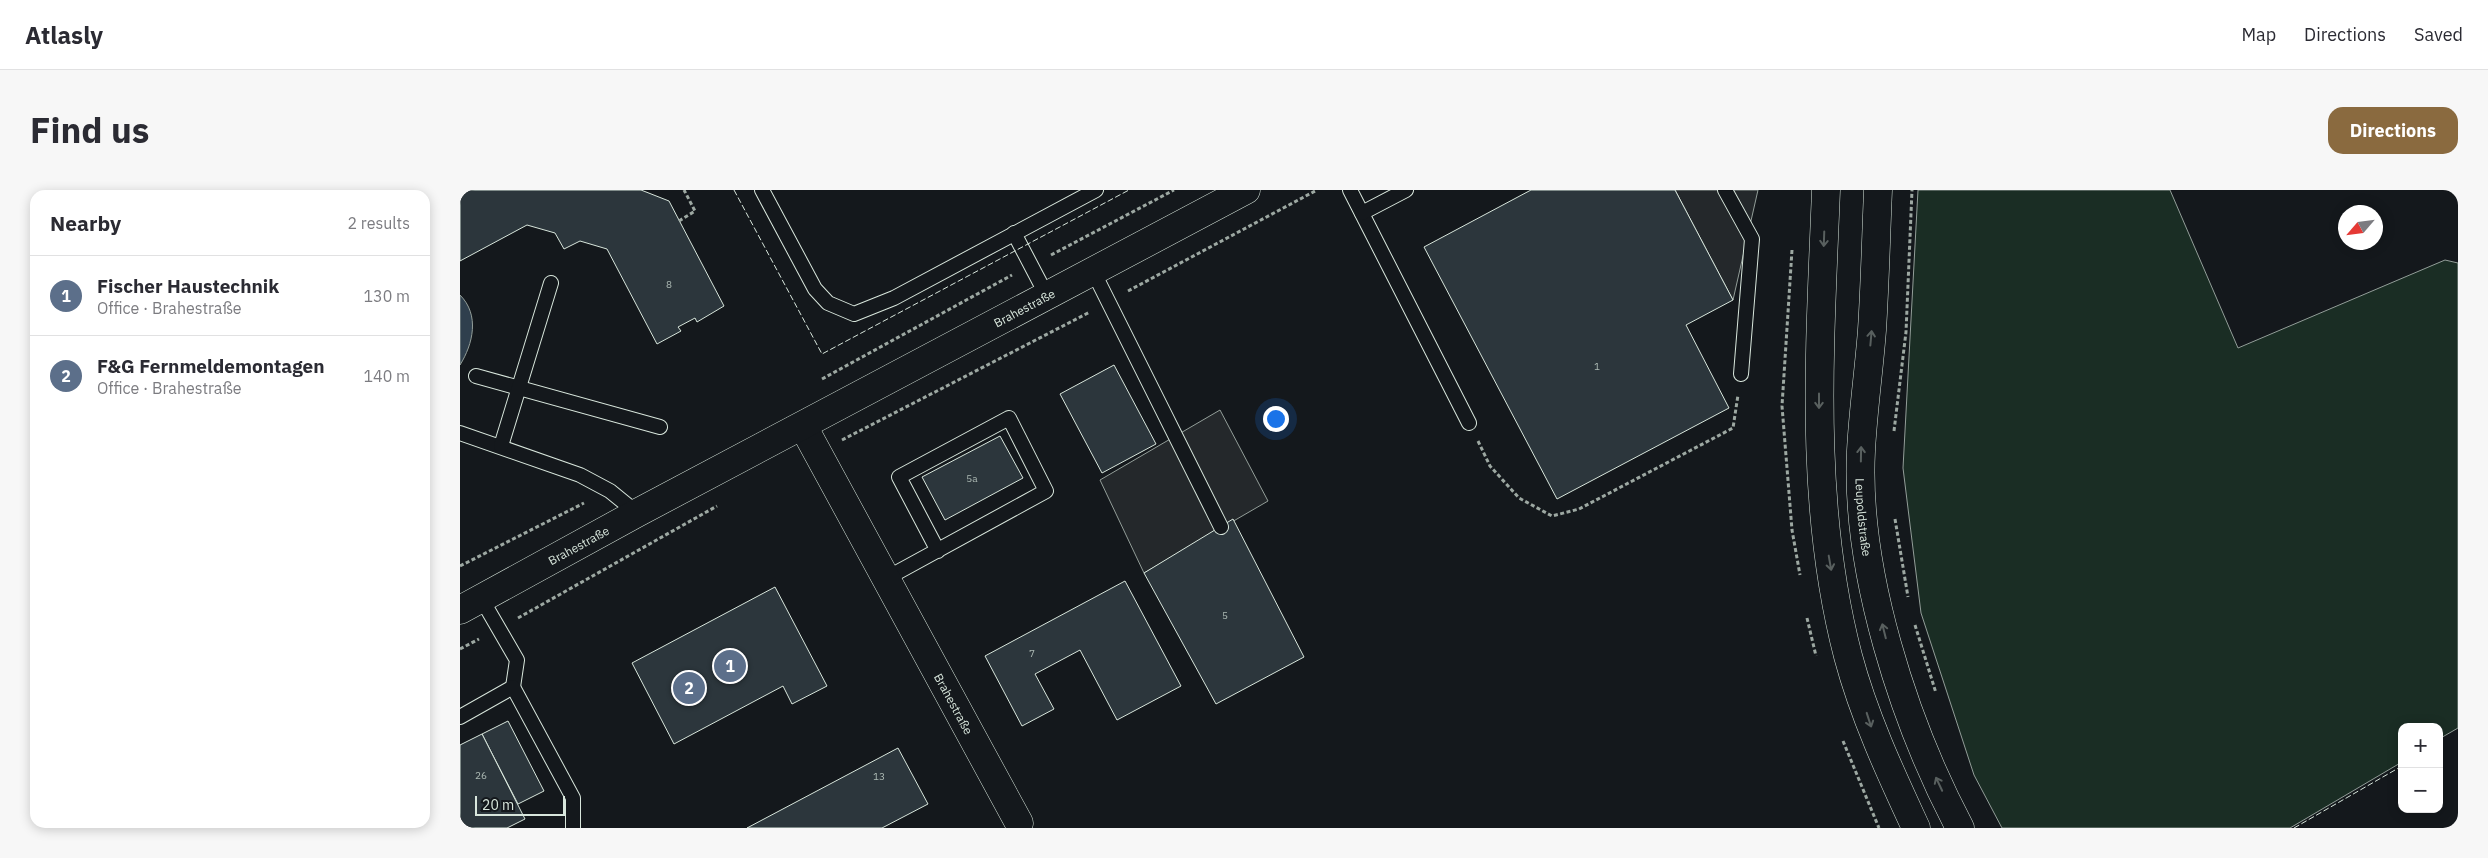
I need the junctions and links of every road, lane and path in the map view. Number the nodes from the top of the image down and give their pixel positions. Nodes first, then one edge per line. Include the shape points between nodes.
1 (684, 190) edge
2 (762, 190) edge
3 (1096, 190) edge
4 (1174, 190) edge
5 (1246, 190) edge
6 (1317, 190) edge
7 (1350, 190) edge
8 (1406, 190) edge
9 (1725, 190) edge
10 (1826, 190) edge
11 (1878, 190) edge
12 (1912, 190) edge
13 (1362, 213) junction
14 (679, 221) dead end
15 (1014, 233) junction
16 (1031, 265) junction
17 (1093, 271) junction
18 (552, 283) dead end
19 (1047, 296) junction
20 (1109, 302) junction
21 (1741, 374) joint
22 (476, 376) dead end
23 (815, 383) dead end
24 (519, 387) junction
25 (1469, 423) joint
26 (803, 426) junction
27 (660, 427) dead end
28 (460, 433) edge
29 (1894, 434) dead end
30 (501, 446) junction
31 (819, 452) junction
32 (610, 491) junction
33 (725, 502) dead end
34 (637, 513) junction
35 (1894, 515) dead end
36 (1221, 527) dead end
37 (938, 551) junction
38 (460, 566) edge
39 (887, 578) junction
40 (1908, 599) dead end
41 (470, 604) edge
42 (1912, 617) dead end
43 (498, 628) junction
44 (460, 649) edge
45 (514, 687) junction
46 (1938, 700) dead end
47 (460, 717) edge
48 (1019, 823) dead end
49 (573, 828) edge
50 (1916, 828) edge
51 (1960, 828) edge

1 - 14 path via 695,211
2 - 15 lane via 815,289 828,303 854,314 894,298
3 - 15 lane
4 - 16 path
5 - 17 street, Brahestraße
6 - 20 path
7 - 13 lane
8 - 13 lane
9 - 21 lane via 1752,239
10 -> 50 street via 1819,467 1829,560 1848,656 1877,746
51 -> 11 street, Leupoldstraße via 1928,759 1884,633 1862,506 1861,451 1872,329
12 - 29 path via 1906,332
13 - 25 lane
15 - 16 lane
16 - 19 lane
16 - 23 path
17 - 19 street, Brahestraße
17 - 20 lane
18 - 24 lane
19 - 26 street, Brahestraße
20 - 31 path
20 - 36 lane
21 - 25 path via 1733,428 1579,509 1552,516 1519,498 1490,466
22 - 24 lane
24 - 27 lane
24 - 30 lane
26 - 31 street, Brahestraße
26 - 34 street, Brahestraße
28 - 30 lane
30 - 32 lane via 580,475
31 - 39 street, Brahestraße
32 - 34 lane
32 - 38 path
33 - 43 path
34 - 41 street, Brahestraße
35 - 40 path
37 - 37 lane via 1046,491 1008,418 899,477
37 - 39 lane
39 - 48 street, Brahestraße
41 - 43 lane
42 - 46 path
43 - 44 path
43 - 45 lane via 517,660
45 - 47 lane
45 - 49 lane via 573,798

